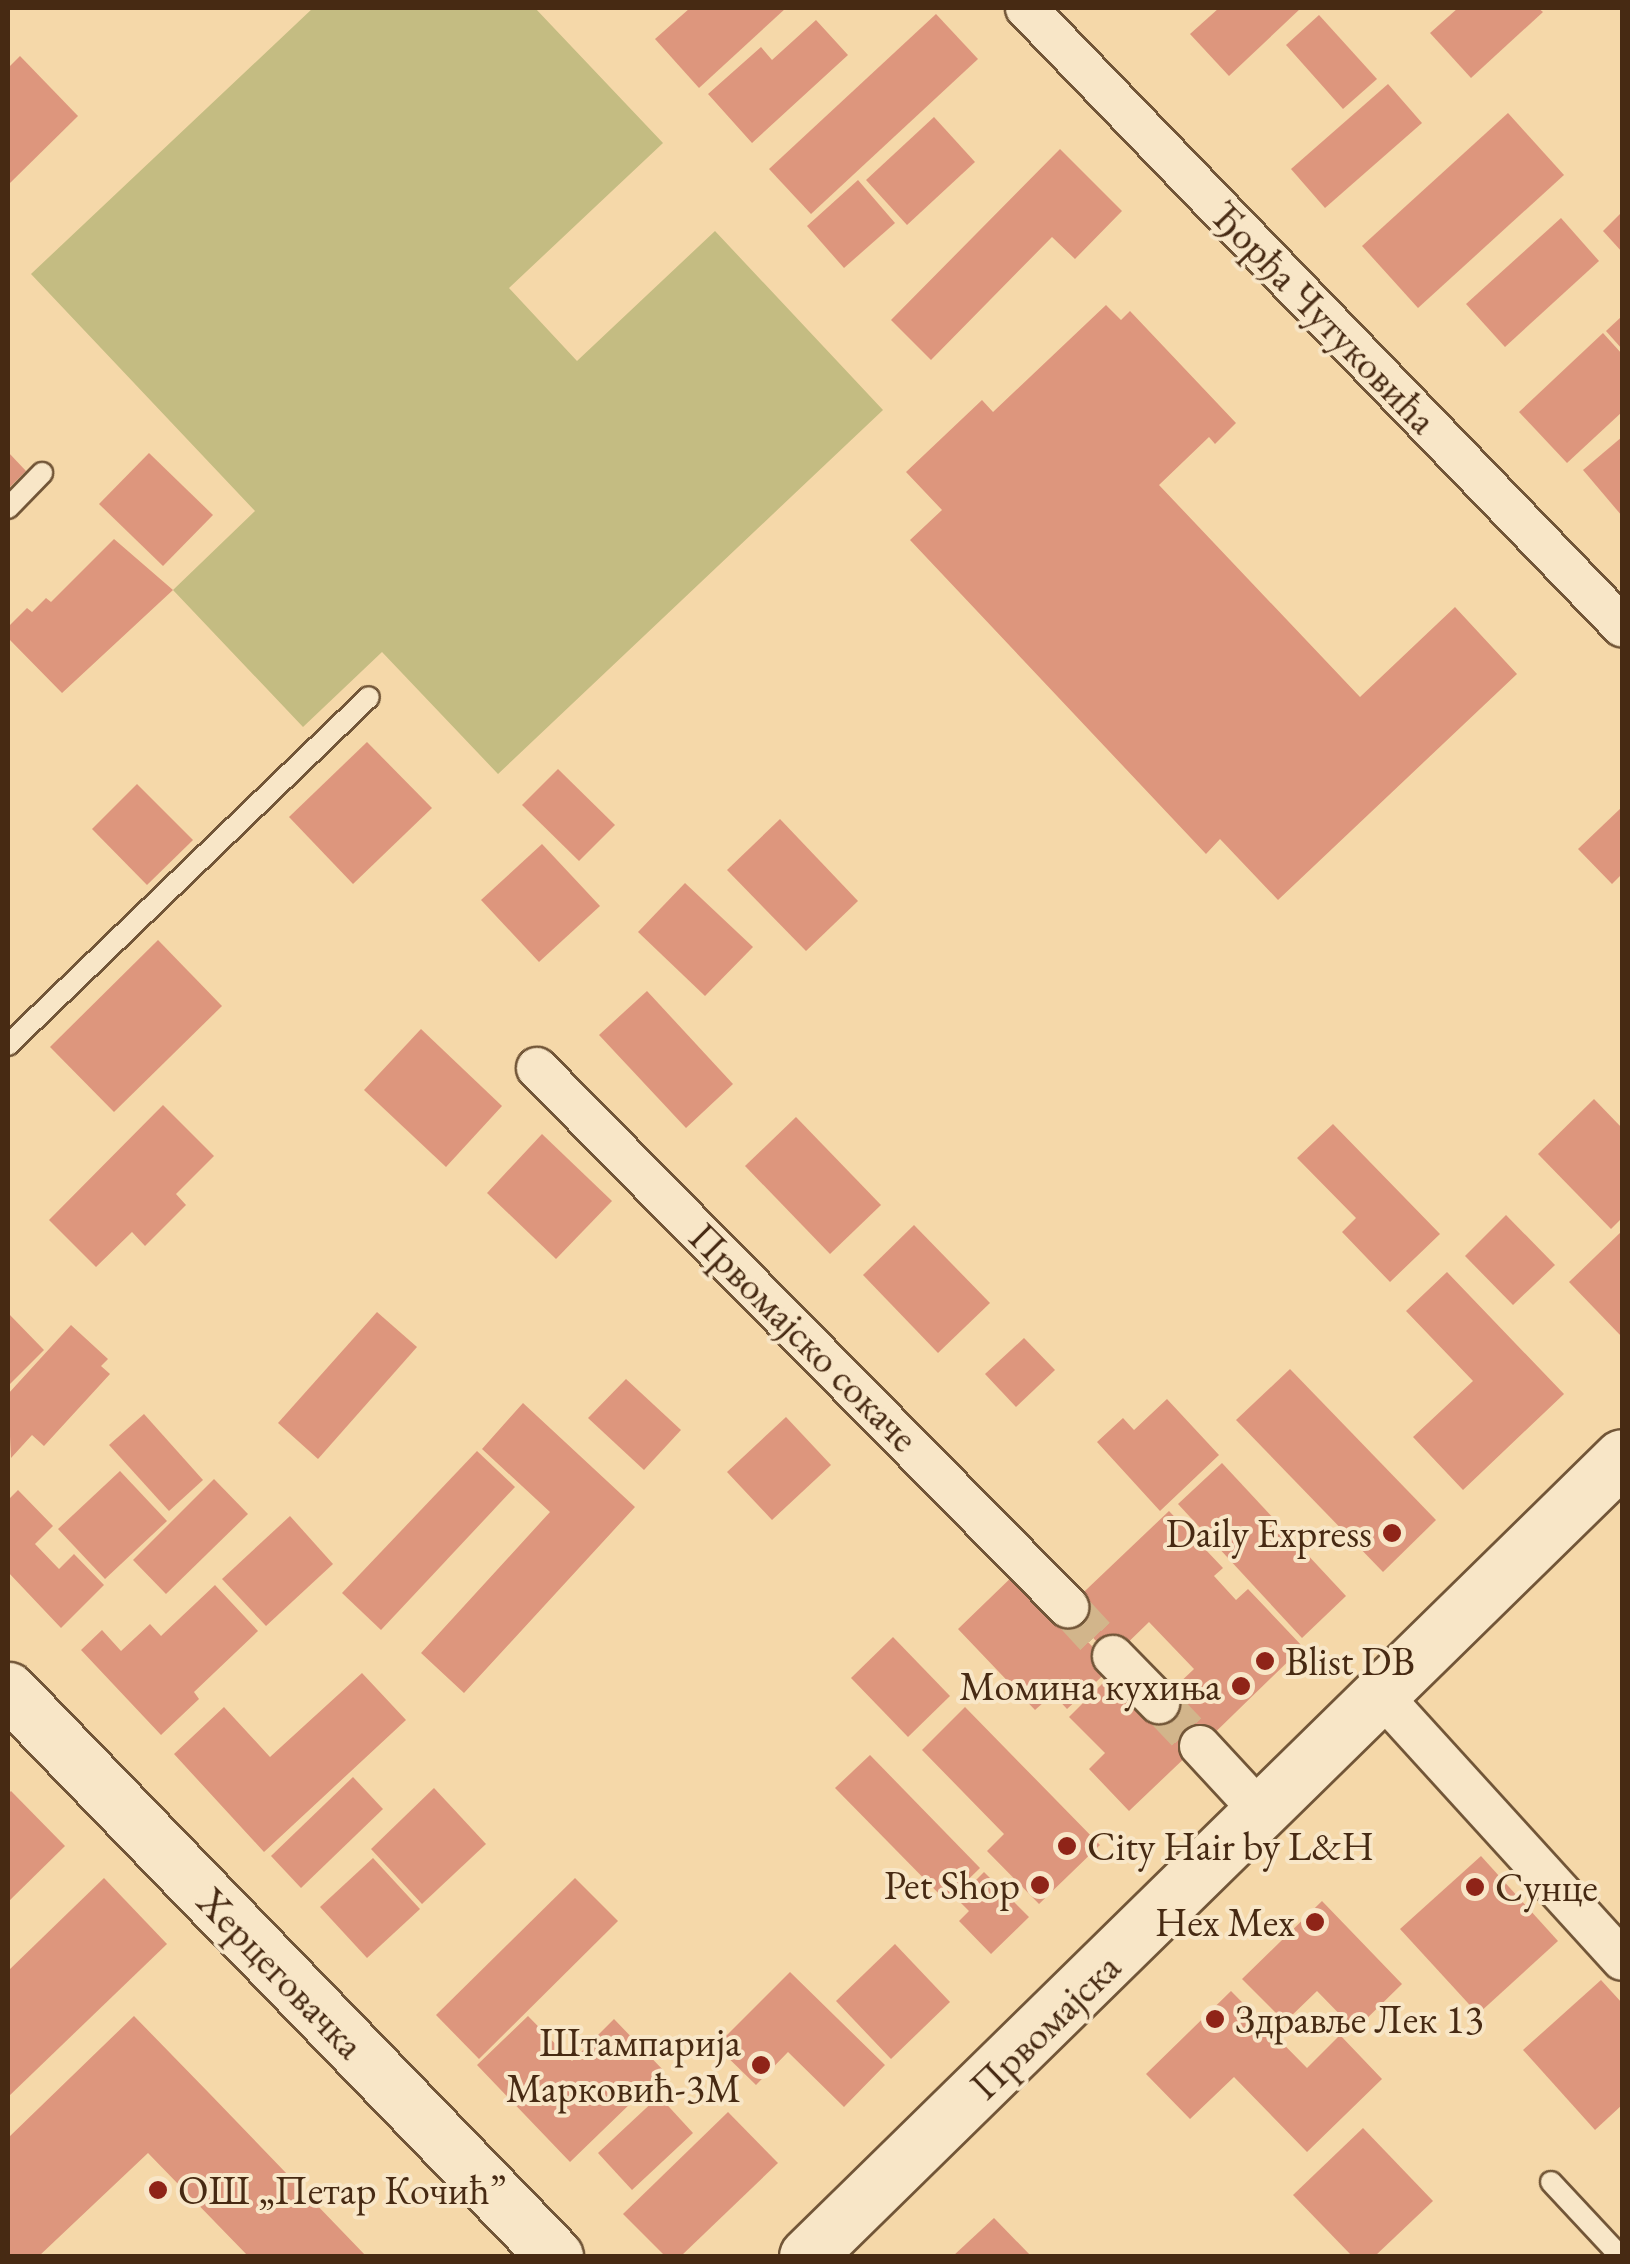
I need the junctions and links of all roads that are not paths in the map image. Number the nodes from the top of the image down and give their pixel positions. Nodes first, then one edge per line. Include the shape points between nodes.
1 (1026, 8) edge
2 (42, 473) dead end
3 (8, 508) edge
4 (1622, 626) edge
5 (369, 698) dead end
6 (8, 1045) edge
7 (537, 1068) dead end
8 (1622, 1457) edge
9 (1068, 1607) tunnel mouth
10 (1113, 1656) tunnel mouth
11 (8, 1690) edge
12 (1383, 1697) junction
13 (1158, 1703) tunnel mouth
14 (1200, 1746) tunnel mouth
15 (1263, 1814) junction
16 (1622, 1960) edge
17 (1552, 2182) dead end
18 (555, 2256) edge
19 (808, 2256) edge
20 (1620, 2256) edge

1 - 4 street, Ђорђа Чутуковића
2 - 3 lane
5 - 6 lane
7 - 9 street, Првомајско сокаче
8 - 12 main road, Првомајска
10 - 13 street
11 - 18 main road, Херцеговачка
12 - 15 main road, Првомајска
12 - 16 street
14 - 15 street
15 - 19 main road, Првомајска
17 - 20 lane

